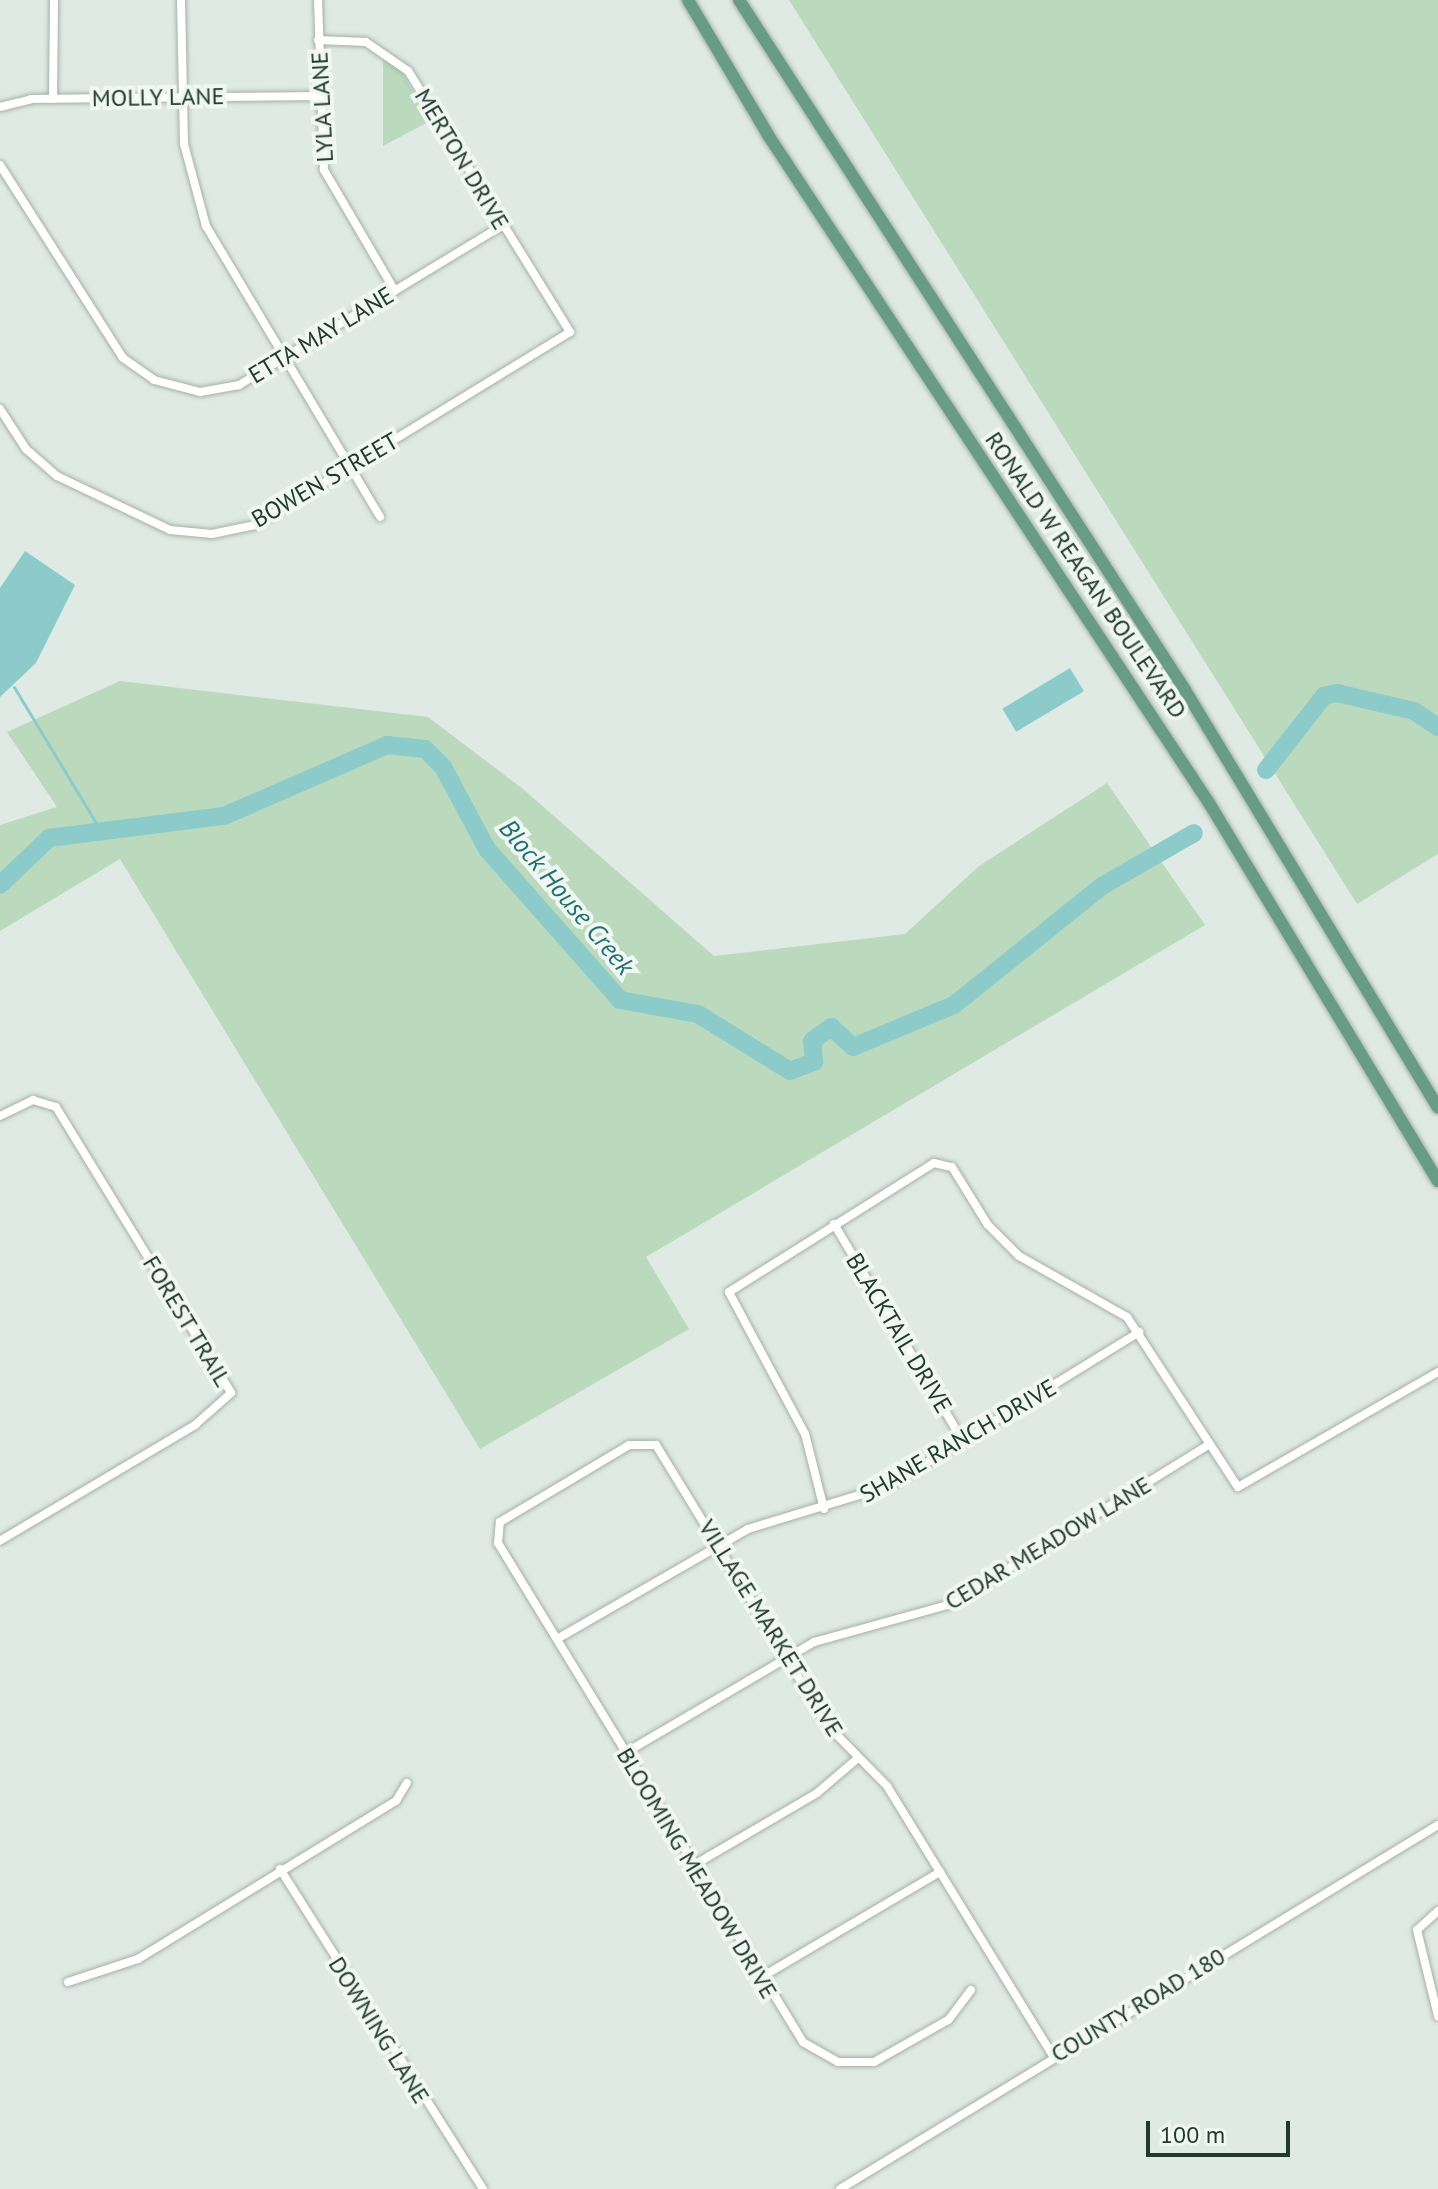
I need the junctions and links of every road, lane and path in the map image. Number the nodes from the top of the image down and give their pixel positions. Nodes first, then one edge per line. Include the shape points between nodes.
1 (54, 0) edge
2 (181, 0) edge
3 (318, 0) edge
4 (688, 0) edge
5 (739, 0) edge
6 (318, 40) junction
7 (183, 96) junction
8 (317, 96) junction
9 (53, 99) junction
10 (0, 107) edge
11 (0, 165) edge
12 (502, 226) junction
13 (395, 291) junction
14 (570, 332) joint
15 (285, 359) junction
16 (0, 409) edge
17 (351, 468) junction
18 (380, 517) dead end
19 (1438, 1107) edge
20 (0, 1116) edge
21 (1438, 1181) edge
22 (834, 1224) junction
23 (1139, 1332) junction
24 (1438, 1372) edge
25 (963, 1441) junction
26 (1208, 1445) junction
27 (824, 1509) junction
28 (496, 1529) joint
29 (0, 1541) edge
30 (718, 1545) junction
31 (557, 1639) junction
32 (787, 1657) junction
33 (625, 1753) junction
34 (858, 1758) junction
35 (407, 1783) dead end
36 (1438, 1825) edge
37 (694, 1865) junction
38 (280, 1869) junction
39 (940, 1872) junction
40 (1438, 1911) edge
41 (760, 1978) junction
42 (68, 1982) dead end
43 (971, 1990) dead end
44 (1437, 2012) edge
45 (1053, 2056) junction
46 (483, 2189) edge
47 (840, 2189) edge

1 - 9 street
2 - 7 street
3 - 6 street, LYLA LANE
4 - 21 main road, RONALD W REAGAN BOULEVARD via 768,135 1178,754
5 - 19 main road, RONALD W REAGAN BOULEVARD via 1185,690
6 - 8 street, LYLA LANE
6 - 12 street, MERTON DRIVE via 366,42 408,71
7 - 8 street, MOLLY LANE
7 - 9 street, MOLLY LANE
7 - 15 street via 184,144 206,226
8 - 13 street, LYLA LANE via 324,170
9 - 10 street, MOLLY LANE
11 - 15 street, ETTA MAY LANE via 106,338 154,380 200,392 239,385
12 - 13 street, ETTA MAY LANE
12 - 14 street, MERTON DRIVE
13 - 15 street, ETTA MAY LANE
14 - 17 street, BOWEN STREET
15 - 17 street
16 - 17 street, BOWEN STREET via 26,449 57,476 170,530 212,534 255,525
17 - 18 street
20 - 29 street, FOREST TRAIL via 33,1100 56,1107 231,1393 195,1425
22 - 23 street via 943,1162 1001,1240 1040,1270 1112,1305
22 - 25 street, BLACKTAIL DRIVE
22 - 27 street via 729,1292 805,1434
23 - 25 street, SHANE RANCH DRIVE
23 - 26 street
24 - 26 street via 1248,1486 1230,1479
25 - 27 street, SHANE RANCH DRIVE via 869,1496
26 - 32 street, CEDAR MEADOW LANE via 951,1604 837,1633
27 - 30 street, SHANE RANCH DRIVE via 764,1522
28 - 30 street, VILLAGE MARKET DRIVE via 629,1445 648,1441
28 - 31 street, BLOOMING MEADOW DRIVE
30 - 31 street, SHANE RANCH DRIVE
30 - 32 street, VILLAGE MARKET DRIVE
31 - 33 street, BLOOMING MEADOW DRIVE
32 - 33 street, CEDAR MEADOW LANE
32 - 34 street, VILLAGE MARKET DRIVE via 829,1727
33 - 37 street, BLOOMING MEADOW DRIVE
34 - 37 street via 817,1793
34 - 39 street, VILLAGE MARKET DRIVE via 887,1786
35 - 38 street via 396,1801
36 - 45 street, COUNTY ROAD 180
37 - 41 street, BLOOMING MEADOW DRIVE
38 - 42 street via 138,1959
38 - 46 street, DOWNING LANE
39 - 41 street
39 - 45 street, VILLAGE MARKET DRIVE
40 - 44 street via 1417,1930
41 - 43 street, BLOOMING MEADOW DRIVE via 803,2042 856,2064 889,2055 948,2020
45 - 47 street, COUNTY ROAD 180

